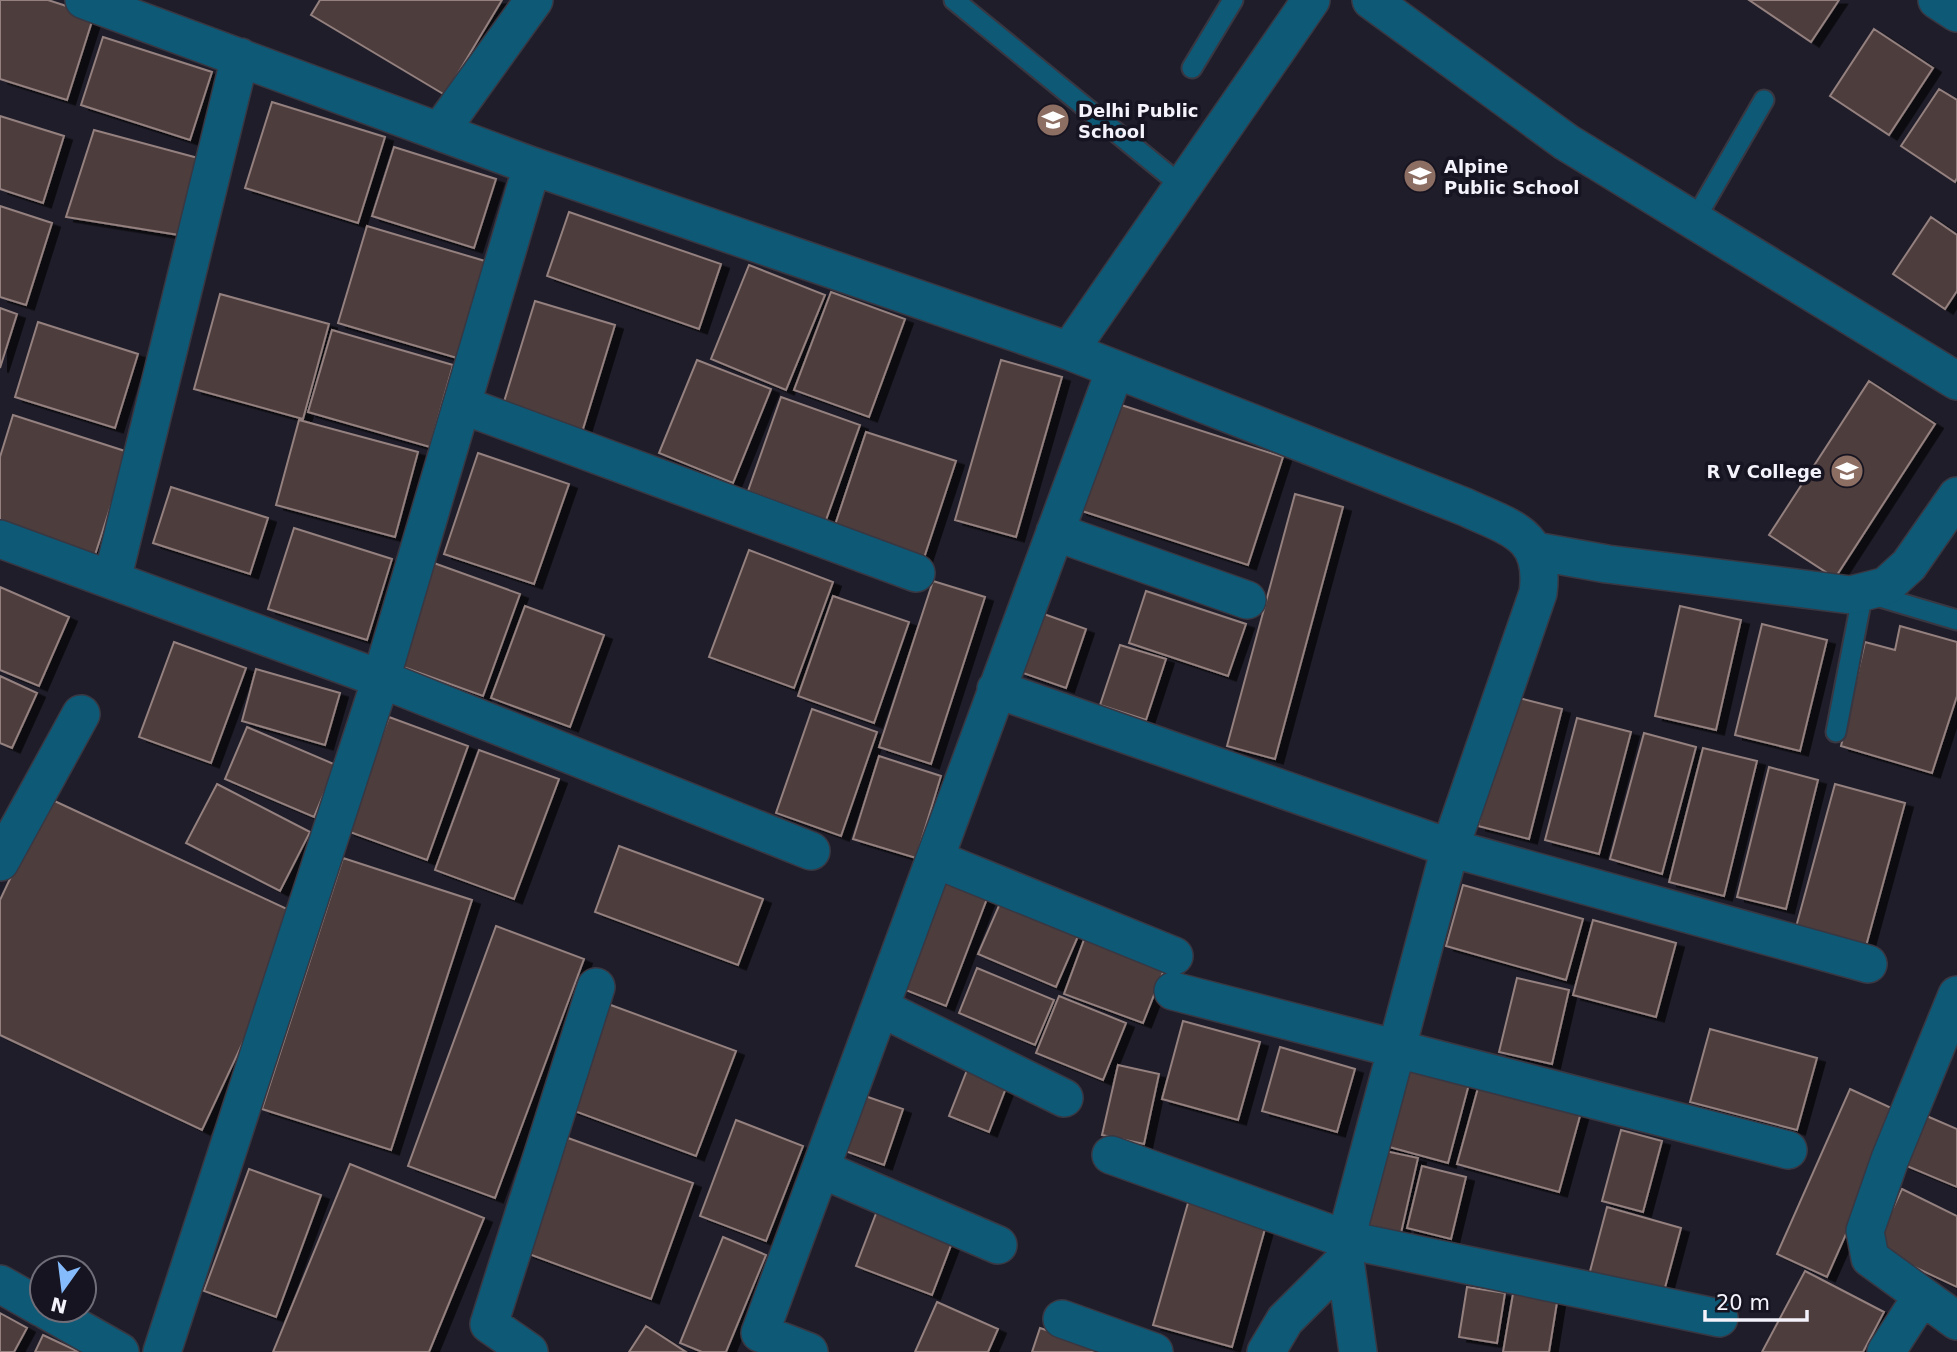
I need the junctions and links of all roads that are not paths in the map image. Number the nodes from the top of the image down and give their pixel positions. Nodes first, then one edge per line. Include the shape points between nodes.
1 (83, 0) edge
2 (534, 0) edge
3 (954, 0) edge
4 (1233, 0) edge
5 (1311, 0) edge
6 (1371, 0) edge
7 (1937, 0) edge
8 (1957, 13) edge
9 (240, 57) junction
10 (1192, 68) dead end
11 (1764, 100) dead end
12 (440, 131) junction
13 (532, 166) junction
14 (1182, 186) junction
15 (1694, 221) junction
16 (1069, 351) junction
17 (1115, 370) junction
18 (1957, 381) edge
19 (462, 405) junction
20 (1957, 496) edge
21 (1055, 532) junction
22 (0, 539) edge
23 (1535, 551) junction
24 (916, 573) dead end
25 (112, 580) junction
26 (1863, 592) junction
27 (1247, 600) dead end
28 (1957, 620) edge
29 (381, 679) junction
30 (996, 689) junction
31 (81, 714) dead end
32 (1836, 732) dead end
33 (1450, 848) junction
34 (811, 851) dead end
35 (935, 859) junction
36 (0, 862) edge
37 (1868, 964) dead end
38 (596, 988) dead end
39 (1957, 995) edge
40 (881, 1008) junction
41 (1397, 1049) junction
42 (1064, 1098) dead end
43 (1788, 1150) dead end
44 (1111, 1155) dead end
45 (821, 1169) junction
46 (998, 1245) dead end
47 (1347, 1250) junction
48 (0, 1284) edge
49 (1922, 1296) junction
50 (28, 1300) edge
51 (1062, 1318) dead end
52 (1719, 1318) dead end
53 (1957, 1321) edge
54 (71, 1324) edge
55 (483, 1338) edge
56 (120, 1352) edge
57 (162, 1352) edge
58 (529, 1352) edge
59 (809, 1352) edge
60 (1154, 1352) edge
61 (1266, 1352) edge
62 (1358, 1352) edge
63 (1886, 1352) edge

1 - 9 street
2 - 12 street
3 - 14 lane
4 - 10 lane
5 - 14 street
6 - 15 street via 1566,142
7 - 8 street
9 - 12 street
9 - 25 street
11 - 15 lane
12 - 13 street
13 - 16 street
13 - 19 street
14 - 16 street
15 - 18 street
16 - 17 street
17 - 21 street
17 - 23 street via 1465,507 1515,531
19 - 24 street
19 - 29 street
20 - 26 street via 1909,565 1886,586
21 - 27 street
21 - 30 street
22 - 25 street
23 - 26 street via 1800,590
23 - 33 street via 1541,574 1538,593
25 - 29 street
26 - 28 lane
26 - 32 lane
29 - 34 street
29 - 57 street
30 - 33 street
30 - 35 street
31 - 36 street
33 - 37 street
33 - 41 street
35 - 40 street
35 - 41 street via 1173,974
38 - 55 street
39 - 49 street via 1865,1231 1870,1258
40 - 42 street
40 - 45 street
41 - 43 street
41 - 47 street
44 - 47 street
45 - 46 street
45 - 59 street via 760,1333
47 - 52 street
47 - 61 street via 1285,1320
47 - 62 street
48 - 50 street
49 - 53 street
49 - 63 street
51 - 60 street
54 - 56 street
55 - 58 street

